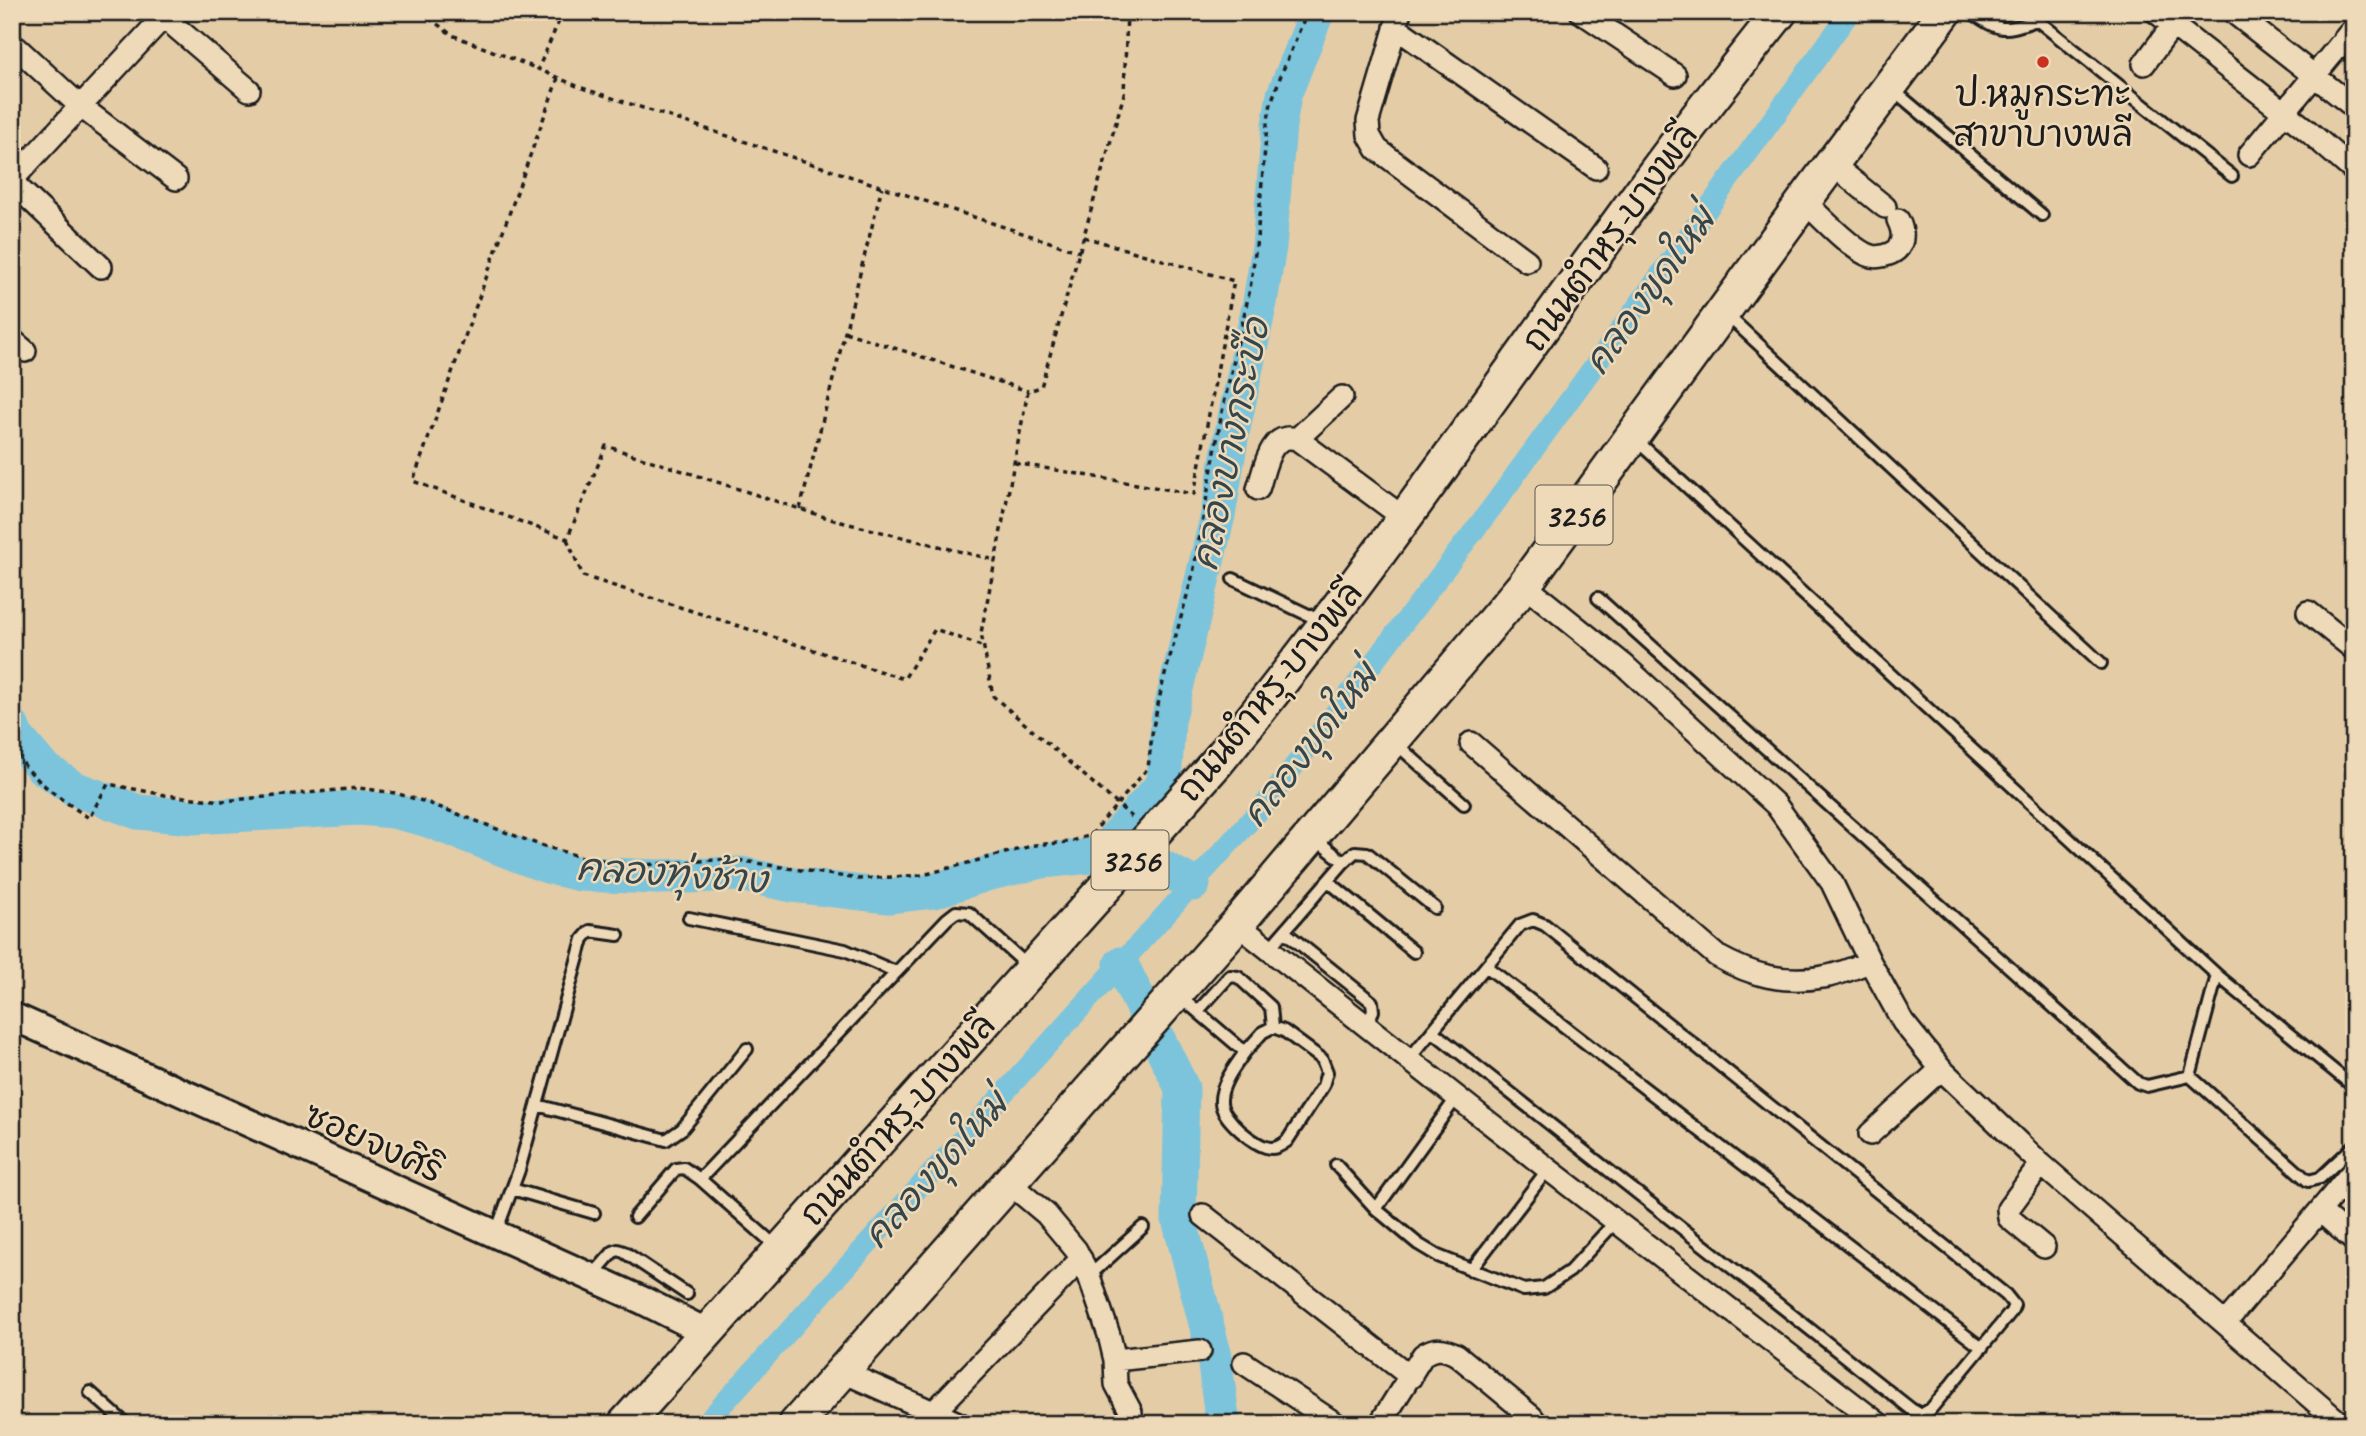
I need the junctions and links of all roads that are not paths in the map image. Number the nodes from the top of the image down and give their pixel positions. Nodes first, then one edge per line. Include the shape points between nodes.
1 (1581, 12) edge
2 (1780, 12) edge
3 (1945, 12) edge
4 (1971, 12) edge
5 (2233, 12) edge
6 (163, 14) edge
7 (1397, 19) edge
8 (2164, 19) edge
9 (2352, 30) edge
10 (17, 48) dead end
11 (2144, 64) dead end
12 (1675, 75) dead end
13 (2315, 76) junction
14 (1889, 87) junction
15 (249, 90) dead end
16 (80, 106) junction
17 (2354, 107) edge
18 (2284, 113) junction
19 (2249, 155) dead end
20 (1832, 164) junction
21 (1595, 168) dead end
22 (2354, 172) edge
23 (2232, 176) dead end
24 (176, 179) dead end
25 (12, 181) edge
26 (1804, 201) junction
27 (2042, 215) dead end
28 (1527, 261) dead end
29 (101, 267) dead end
30 (1724, 312) junction
31 (1342, 397) dead end
32 (1632, 436) junction
33 (1297, 439) junction
34 (1258, 489) dead end
35 (1404, 518) junction
36 (1233, 579) dead end
37 (1524, 585) junction
38 (1598, 598) dead end
39 (2308, 612) dead end
40 (1326, 623) junction
41 (2354, 649) edge
42 (2101, 663) dead end
43 (1392, 740) junction
44 (1471, 743) dead end
45 (1464, 804) dead end
46 (1311, 837) junction
47 (1344, 862) junction
48 (1328, 881) junction
49 (1435, 908) dead end
50 (688, 918) dead end
51 (1237, 924) junction
52 (1284, 932) junction
53 (618, 935) dead end
54 (1268, 950) junction
55 (1414, 952) dead end
56 (1870, 962) junction
57 (1487, 967) junction
58 (1032, 969) junction
59 (896, 972) junction
60 (2217, 975) junction
61 (1183, 1000) junction
62 (12, 1016) edge
63 (1366, 1026) junction
64 (1273, 1027) junction
65 (1432, 1031) junction
66 (747, 1049) dead end
67 (1245, 1052) junction
68 (1409, 1059) junction
69 (1941, 1069) junction
70 (2190, 1076) junction
71 (2354, 1087) edge
72 (1457, 1097) junction
73 (537, 1105) junction
74 (1870, 1134) dead end
75 (2354, 1146) edge
76 (2041, 1164) junction
77 (1336, 1165) dead end
78 (1548, 1169) junction
79 (2354, 1170) edge
80 (700, 1179) junction
81 (1008, 1182) junction
82 (512, 1189) junction
83 (1376, 1209) junction
84 (2320, 1211) junction
85 (594, 1213) dead end
86 (1203, 1215) dead end
87 (635, 1217) dead end
88 (1617, 1220) junction
89 (1143, 1227) dead end
90 (495, 1235) junction
91 (2354, 1241) edge
92 (2044, 1247) dead end
93 (780, 1250) junction
94 (1085, 1267) junction
95 (1471, 1270) junction
96 (591, 1277) junction
97 (687, 1294) dead end
98 (2225, 1322) junction
99 (706, 1332) junction
100 (1982, 1348) junction
101 (1200, 1351) dead end
102 (1115, 1360) junction
103 (1244, 1363) dead end
104 (841, 1371) junction
105 (1411, 1377) junction
106 (90, 1392) dead end
107 (934, 1412) junction
108 (126, 1424) edge
109 (625, 1424) edge
110 (796, 1424) edge
111 (960, 1424) edge
112 (1131, 1424) edge
113 (1336, 1424) edge
114 (1381, 1424) edge
115 (1537, 1424) edge
116 (1879, 1424) edge
117 (2341, 1424) edge

1 - 12 street
2 - 35 main road, ถนนตำหรุ-บางพลี / 3256 via 1658,168
3 - 14 main road, 3256
4 - 23 lane via 2006,30 2037,20
5 - 13 street
6 - 15 street
6 - 16 street
7 - 21 street
7 - 28 street via 1368,121 1369,135 1377,149
8 - 11 street
8 - 18 street
9 - 13 street
10 - 16 street
13 - 17 street
13 - 18 street
14 - 20 main road, 3256
14 - 27 lane
16 - 24 street
16 - 25 street
18 - 19 street
18 - 22 street
20 - 26 main road, 3256
20 - 26 street via 1891,214 1903,230 1900,246 1891,254 1873,257 1859,251
25 - 29 street
26 - 30 main road, 3256
30 - 32 main road, 3256
30 - 42 lane
31 - 33 street
32 - 37 main road, 3256
32 - 60 lane
33 - 34 street via 1288,436 1278,441
33 - 35 street
35 - 40 main road, ถนนตำหรุ-บางพลี / 3256
36 - 40 lane
37 - 43 main road, 3256
37 - 56 street via 1625,666 1776,805 1832,883
38 - 70 lane via 2137,1083 2147,1086
39 - 41 street
40 - 58 main road, ถนนตำหรุ-บางพลี / 3256 via 1218,761
43 - 45 lane
43 - 46 main road, 3256
44 - 56 street via 1717,956 1740,969 1775,980 1823,977
46 - 47 lane
46 - 51 main road, 3256
47 - 48 lane
47 - 49 lane via 1355,852 1367,853
48 - 52 lane
48 - 55 lane
50 - 59 lane via 845,950
51 - 54 street
51 - 61 main road, 3256
52 - 54 lane
52 - 63 lane via 1372,1002
53 - 73 lane via 590,931 583,939
54 - 63 street
56 - 69 street via 1903,1022
57 - 65 lane
57 - 100 lane
57 - 100 lane via 1520,925 1533,920 1545,925 2006,1296 2014,1305 2011,1312
58 - 59 lane via 964,911 947,919
58 - 93 main road, ถนนตำหรุ-บางพลี / 3256
59 - 80 lane
60 - 70 lane
60 - 71 lane
61 - 64 lane via 1230,976 1238,977 1271,1007
61 - 67 lane
61 - 81 main road, 3256 via 1102,1076
62 - 90 street, ซอยจงศิริ
63 - 68 street
64 - 67 lane
64 - 67 lane via 1322,1059 1327,1072 1310,1108 1280,1146 1259,1144 1223,1111 1223,1090
65 - 68 lane
65 - 100 lane via 1911,1409 1920,1414 1930,1410
66 - 73 lane via 682,1129 666,1139
68 - 72 street
69 - 74 street
69 - 76 street
70 - 75 lane via 2308,1181 2320,1178
72 - 78 street
72 - 83 lane
73 - 82 lane
76 - 92 street via 2007,1209 2009,1218
76 - 98 street
77 - 83 lane
78 - 88 street
78 - 95 lane
79 - 84 street
80 - 87 lane via 684,1168 676,1169
80 - 93 lane
81 - 94 street via 1062,1231
81 - 104 main road, 3256
82 - 85 lane
82 - 90 lane
83 - 95 lane via 1418,1244
84 - 91 street
84 - 98 street
86 - 105 street
88 - 95 lane via 1570,1271 1544,1288 1524,1290
88 - 116 street
89 - 94 lane
90 - 96 street, ซอยจงศิริ
93 - 99 main road, ถนนตำหรุ-บางพลี / 3256
94 - 102 street
94 - 107 street
96 - 97 lane via 618,1250
96 - 99 street, ซอยจงศิริ
98 - 117 street
99 - 109 main road, ถนนตำหรุ-บางพลี / 3256
101 - 102 street
102 - 112 street via 1116,1384 1131,1412
103 - 113 street
104 - 107 street
104 - 110 main road, 3256
105 - 114 street
105 - 115 street via 1423,1355 1446,1349
106 - 108 lane
107 - 111 street

